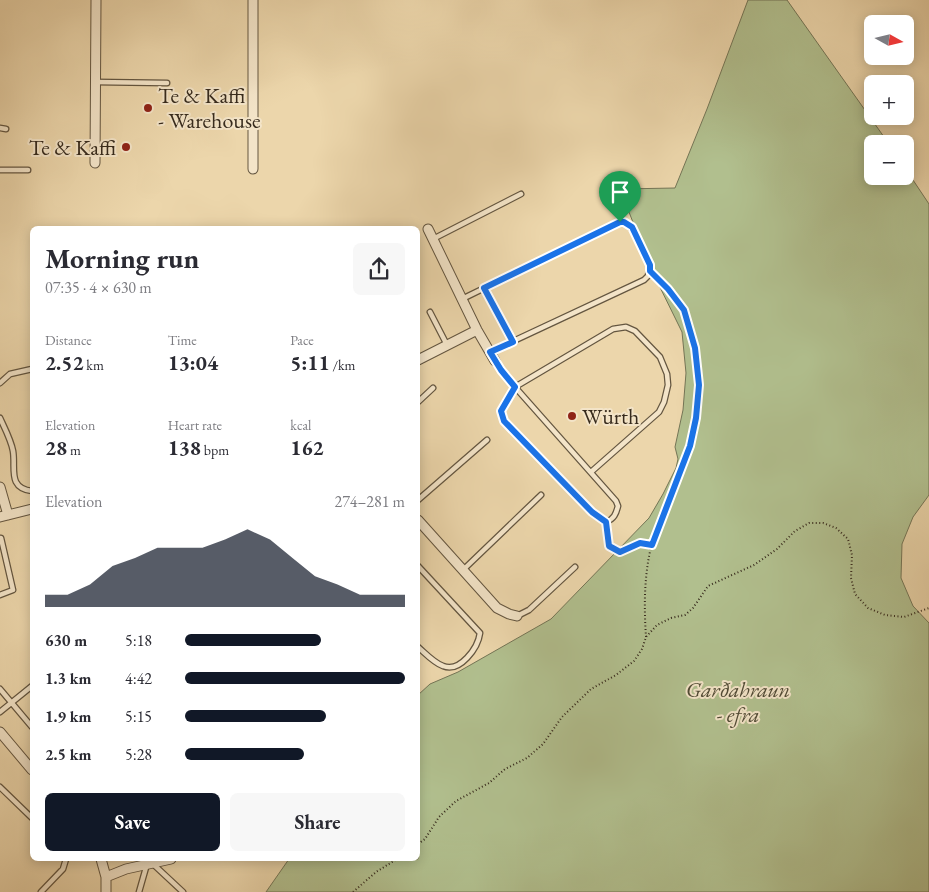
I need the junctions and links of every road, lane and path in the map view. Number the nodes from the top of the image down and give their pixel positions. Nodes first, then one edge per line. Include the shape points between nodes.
1 (96, 0) edge
2 (253, 0) edge
3 (95, 82) junction
4 (166, 83) dead end
5 (0, 128) edge
6 (6, 128) dead end
7 (95, 164) dead end
8 (253, 169) dead end
9 (0, 170) edge
10 (28, 170) dead end
11 (521, 194) dead end
12 (428, 228) dead end
13 (433, 239) junction
14 (650, 271) junction
15 (484, 288) junction
16 (462, 299) junction
17 (430, 312) dead end
18 (477, 330) junction
19 (513, 342) junction
20 (447, 345) junction
21 (490, 352) junction
22 (420, 359) edge
23 (495, 361) joint
24 (30, 369) edge
25 (0, 382) edge
26 (515, 387) junction
27 (433, 388) dead end
28 (420, 400) edge
29 (0, 418) edge
30 (487, 440) dead end
31 (591, 472) junction
32 (0, 487) edge
33 (30, 491) edge
34 (541, 495) dead end
35 (420, 498) edge
36 (30, 510) edge
37 (4, 516) edge
38 (420, 522) edge
39 (606, 522) junction
40 (0, 538) edge
41 (652, 545) junction
42 (575, 567) dead end
43 (420, 568) edge
44 (463, 570) junction
45 (0, 595) edge
46 (929, 608) edge
47 (517, 616) joint
48 (646, 637) junction
49 (420, 649) edge
50 (30, 688) edge
51 (0, 689) edge
52 (12, 702) junction
53 (0, 712) edge
54 (30, 724) edge
55 (0, 732) edge
56 (30, 768) edge
57 (0, 787) edge
58 (30, 816) edge
59 (420, 843) edge
60 (65, 861) edge
61 (102, 861) edge
62 (162, 861) edge
63 (394, 861) edge
64 (150, 864) junction
65 (106, 877) junction
66 (41, 892) edge
67 (106, 892) edge
68 (139, 892) edge
69 (183, 892) edge
70 (353, 892) edge

1 - 3 street
2 - 8 street
3 - 4 lane
3 - 7 street
5 - 6 lane
9 - 10 lane
11 - 13 lane
12 - 13 street
13 - 16 street
14 - 15 lane via 632,227 624,222
14 - 19 lane via 644,280
14 - 41 path via 684,310 695,348 699,385 690,446
15 - 16 lane
15 - 19 lane
16 - 18 street
17 - 20 lane
18 - 20 street
18 - 21 street
19 - 21 lane
20 - 22 street
21 - 23 street
23 - 26 lane
24 - 25 lane via 10,374
26 - 31 lane
26 - 31 lane via 613,328 626,327 635,331 660,357 668,385 659,412
26 - 39 lane via 501,411 504,421 592,512
27 - 28 lane
29 - 33 lane via 14,452 15,480 19,486
30 - 35 lane
31 - 39 lane via 618,506 615,516
32 - 37 street
34 - 44 lane
36 - 37 street
38 - 44 street
39 - 41 path via 609,546 620,552 640,543
40 - 45 lane via 13,590
41 - 48 path via 644,608
42 - 47 lane via 529,610
43 - 49 lane via 480,633 479,642 471,653 462,663 451,668 442,666
44 - 47 street via 497,608
46 - 48 path via 904,617 868,608 855,594 848,539 836,528 809,523 795,530 777,549 754,565 708,586 693,608 684,615 657,624
48 - 59 path via 634,661 591,689 562,717 538,749 456,802 438,817
50 - 52 lane
51 - 52 lane
52 - 53 lane
52 - 54 lane
55 - 56 street
57 - 58 lane
60 - 66 lane via 63,869
61 - 65 street
62 - 64 street
63 - 70 path
64 - 65 street
64 - 68 lane
64 - 69 lane
65 - 67 street

